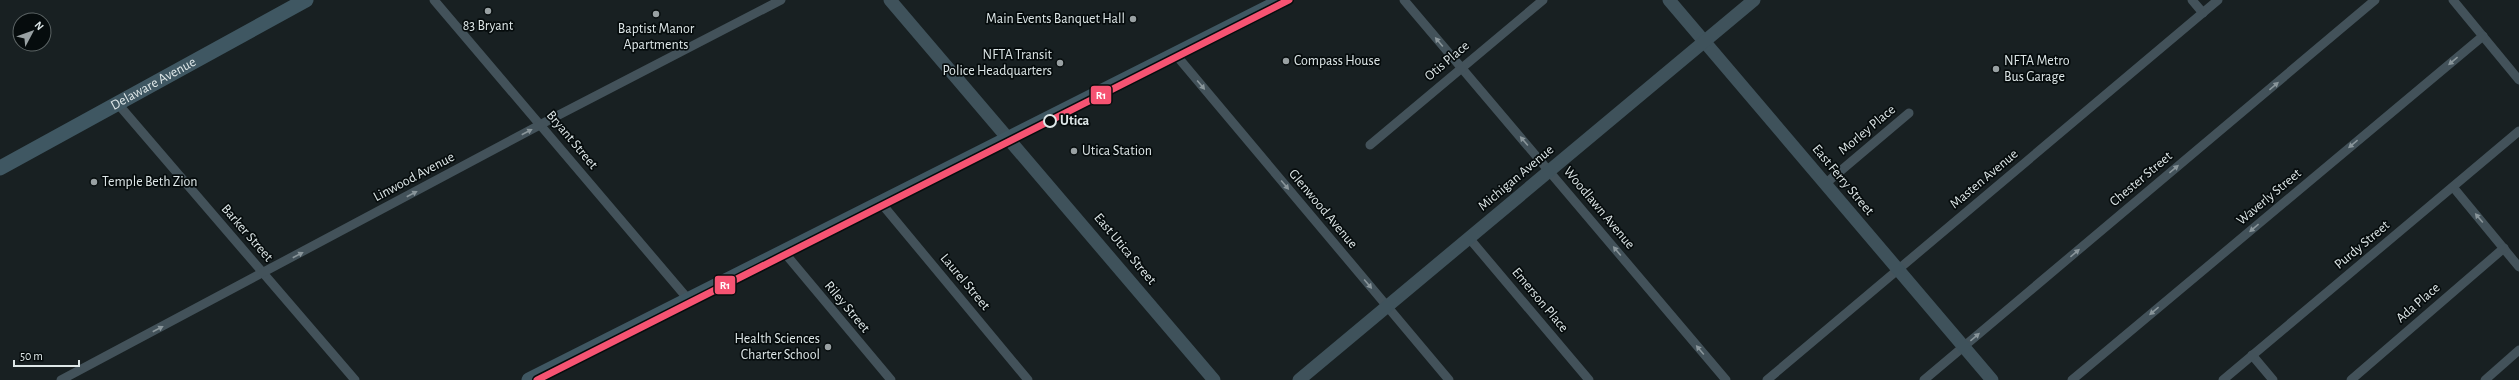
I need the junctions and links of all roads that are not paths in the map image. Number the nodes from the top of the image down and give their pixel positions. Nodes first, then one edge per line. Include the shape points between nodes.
1 (306, 0) edge
2 (434, 0) edge
3 (780, 0) edge
4 (890, 0) edge
5 (1283, 0) edge
6 (1404, 0) edge
7 (1543, 0) edge
8 (1669, 0) edge
9 (1754, 0) edge
10 (2192, 0) edge
11 (2218, 0) edge
12 (2375, 0) edge
13 (2453, 0) edge
14 (2203, 13) junction
15 (2483, 36) junction
16 (1704, 41) junction
17 (1176, 55) junction
18 (1461, 68) junction
19 (2519, 80) edge
20 (118, 104) junction
21 (1909, 113) dead end
22 (541, 125) junction
23 (2519, 131) edge
24 (1010, 139) junction
25 (1370, 145) dead end
26 (0, 168) edge
27 (1549, 171) junction
28 (1825, 184) junction
29 (2453, 187) junction
30 (881, 203) junction
31 (1470, 238) junction
32 (2504, 248) junction
33 (783, 251) junction
34 (2519, 267) edge
35 (1898, 270) junction
36 (263, 274) junction
37 (688, 299) junction
38 (1387, 306) junction
39 (1963, 347) junction
40 (2519, 350) edge
41 (2252, 355) junction
42 (534, 379) edge
43 (61, 380) edge
44 (355, 380) edge
45 (891, 380) edge
46 (1028, 380) edge
47 (1214, 380) edge
48 (1299, 380) edge
49 (1449, 380) edge
50 (1589, 380) edge
51 (1726, 380) edge
52 (1767, 380) edge
53 (1924, 380) edge
54 (1992, 380) edge
55 (2072, 380) edge
56 (2223, 380) edge
57 (2273, 380) edge
58 (2351, 380) edge
59 (2485, 380) edge

1 - 20 main road, Delaware Avenue
2 - 22 street, Bryant Street
3 - 22 street, Linwood Avenue
4 - 24 street, East Utica Street
5 - 17 main road
18 -> 6 street, Woodlawn Avenue
7 - 18 street, Otis Place
8 - 16 street, East Ferry Street
9 - 16 street, Michigan Avenue
10 - 14 street
11 - 14 street, Masten Avenue
39 -> 12 street, Chester Street
13 - 15 street
14 - 35 street, Masten Avenue
15 - 19 street
15 -> 55 street, Waverly Street
16 - 27 street, Michigan Avenue
16 - 28 street, East Ferry Street
17 - 24 main road
17 -> 38 street, Glenwood Avenue
18 - 25 street, Otis Place
27 -> 18 street, Woodlawn Avenue
20 - 26 main road, Delaware Avenue
20 - 36 street, Barker Street
21 - 28 street, Morley Place
36 -> 22 street, Linwood Avenue
22 - 37 street, Bryant Street
23 - 29 street, Purdy Street
24 - 30 main road
24 - 47 street, East Utica Street
27 - 31 street, Michigan Avenue
51 -> 27 street, Woodlawn Avenue
28 - 35 street, East Ferry Street
32 -> 29 street
29 - 41 street, Purdy Street
30 - 33 main road
30 - 46 street, Laurel Street
31 - 38 street, Michigan Avenue
31 - 50 street, Emerson Place
32 - 34 street
32 - 58 street, Ada Place
33 - 37 main road
33 - 45 street, Riley Street
35 - 39 street, East Ferry Street
35 - 52 street, Masten Avenue
43 -> 36 street, Linwood Avenue
36 - 44 street, Barker Street
37 - 42 main road
38 - 48 street, Michigan Avenue
38 - 49 street, Glenwood Avenue
39 - 53 street, Chester Street
39 - 54 street, East Ferry Street
40 - 59 street
41 - 56 street, Purdy Street
41 - 57 street

